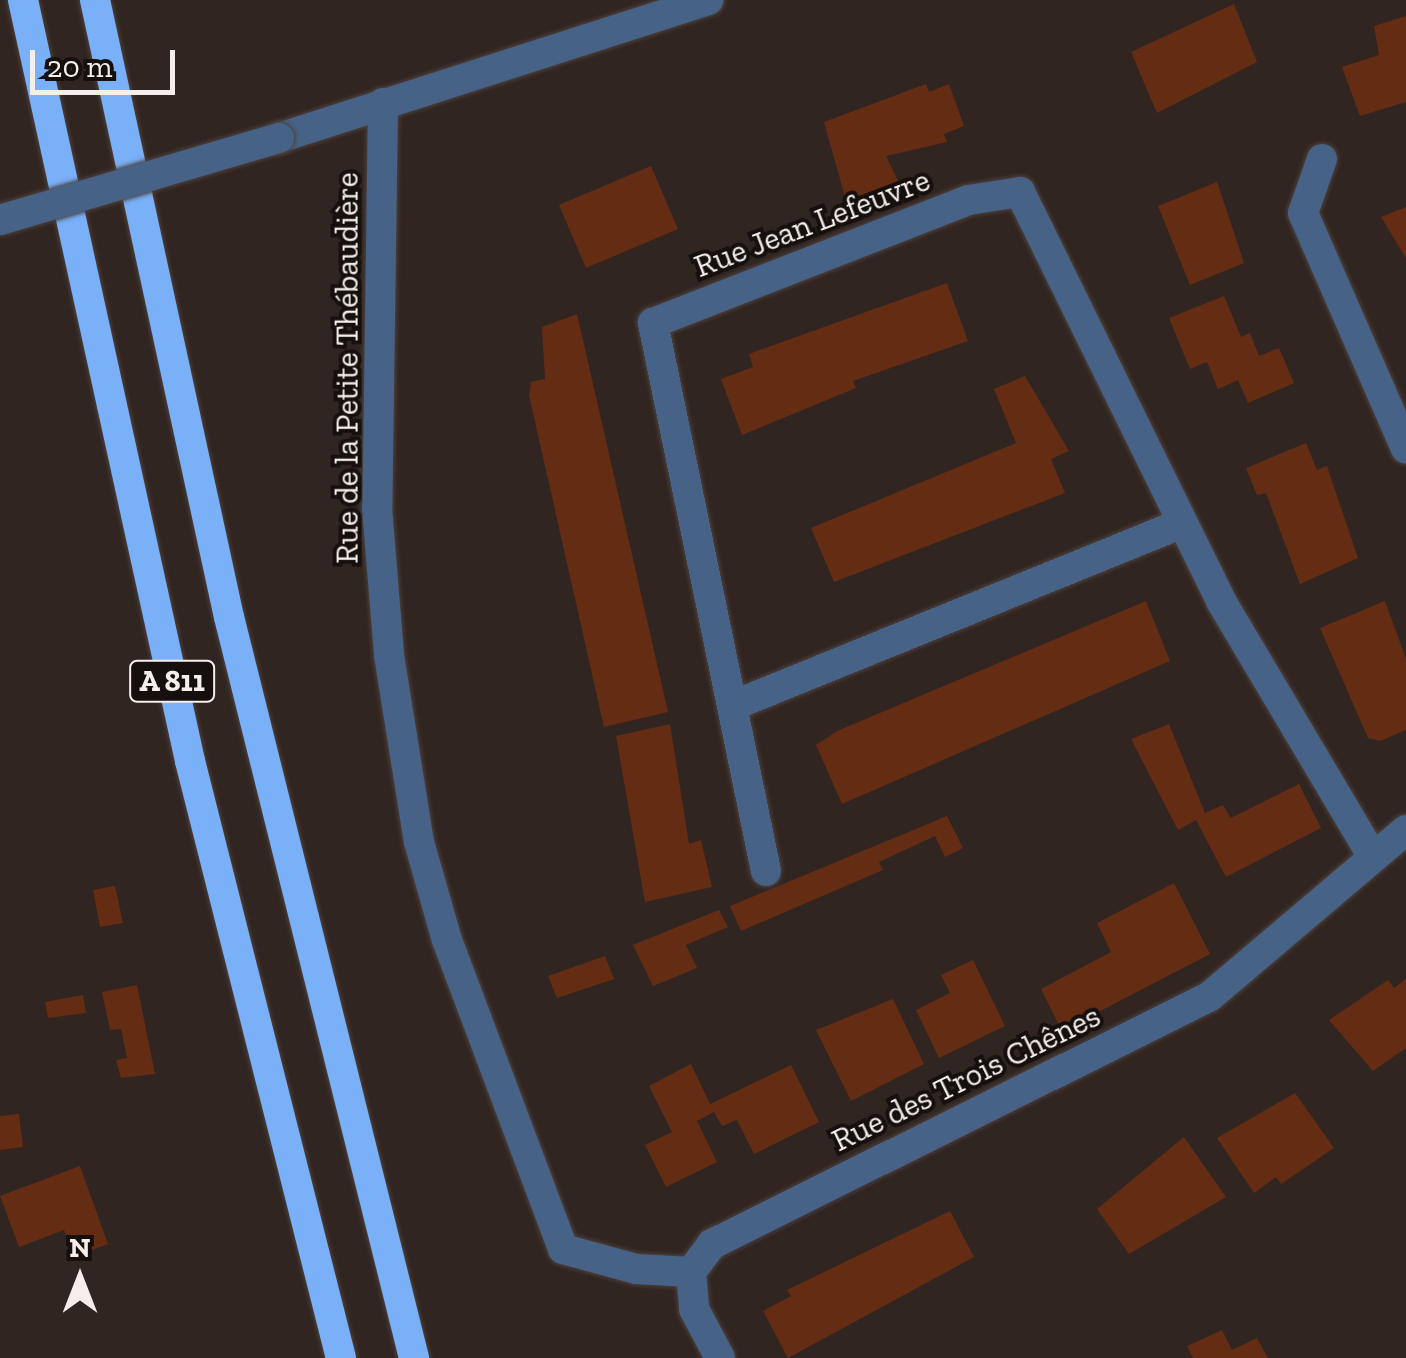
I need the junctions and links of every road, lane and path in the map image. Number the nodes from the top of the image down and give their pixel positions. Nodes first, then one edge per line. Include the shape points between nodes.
1 (23, 0) edge
2 (94, 0) edge
3 (708, 0) edge
4 (383, 103) junction
5 (1322, 158) dead end
6 (0, 220) edge
7 (1406, 449) edge
8 (1182, 523) junction
9 (732, 706) junction
10 (1406, 830) edge
11 (1373, 857) junction
12 (766, 871) dead end
13 (691, 1272) junction
14 (342, 1358) edge
15 (414, 1358) edge
16 (720, 1358) edge

1 - 14 highway, A 811 via 195,779
2 - 15 highway, A 811 via 229,617
3 - 4 street
4 - 6 street, bridge
4 - 13 street, Rue de la Petite Thébaudière via 377,508 389,655 419,842 446,940 564,1249 636,1269
5 - 7 street via 1303,212
8 - 9 street
8 - 9 street, Rue Jean Lefeuvre via 1020,192 968,200 654,323
8 - 11 street, Rue Jean Lefeuvre via 1334,802
9 - 12 street, Rue Jean Lefeuvre
10 - 11 street, Rue des Trois Chênes
11 - 13 street, Rue des Trois Chênes via 1209,997 712,1244
13 - 16 street via 694,1308

